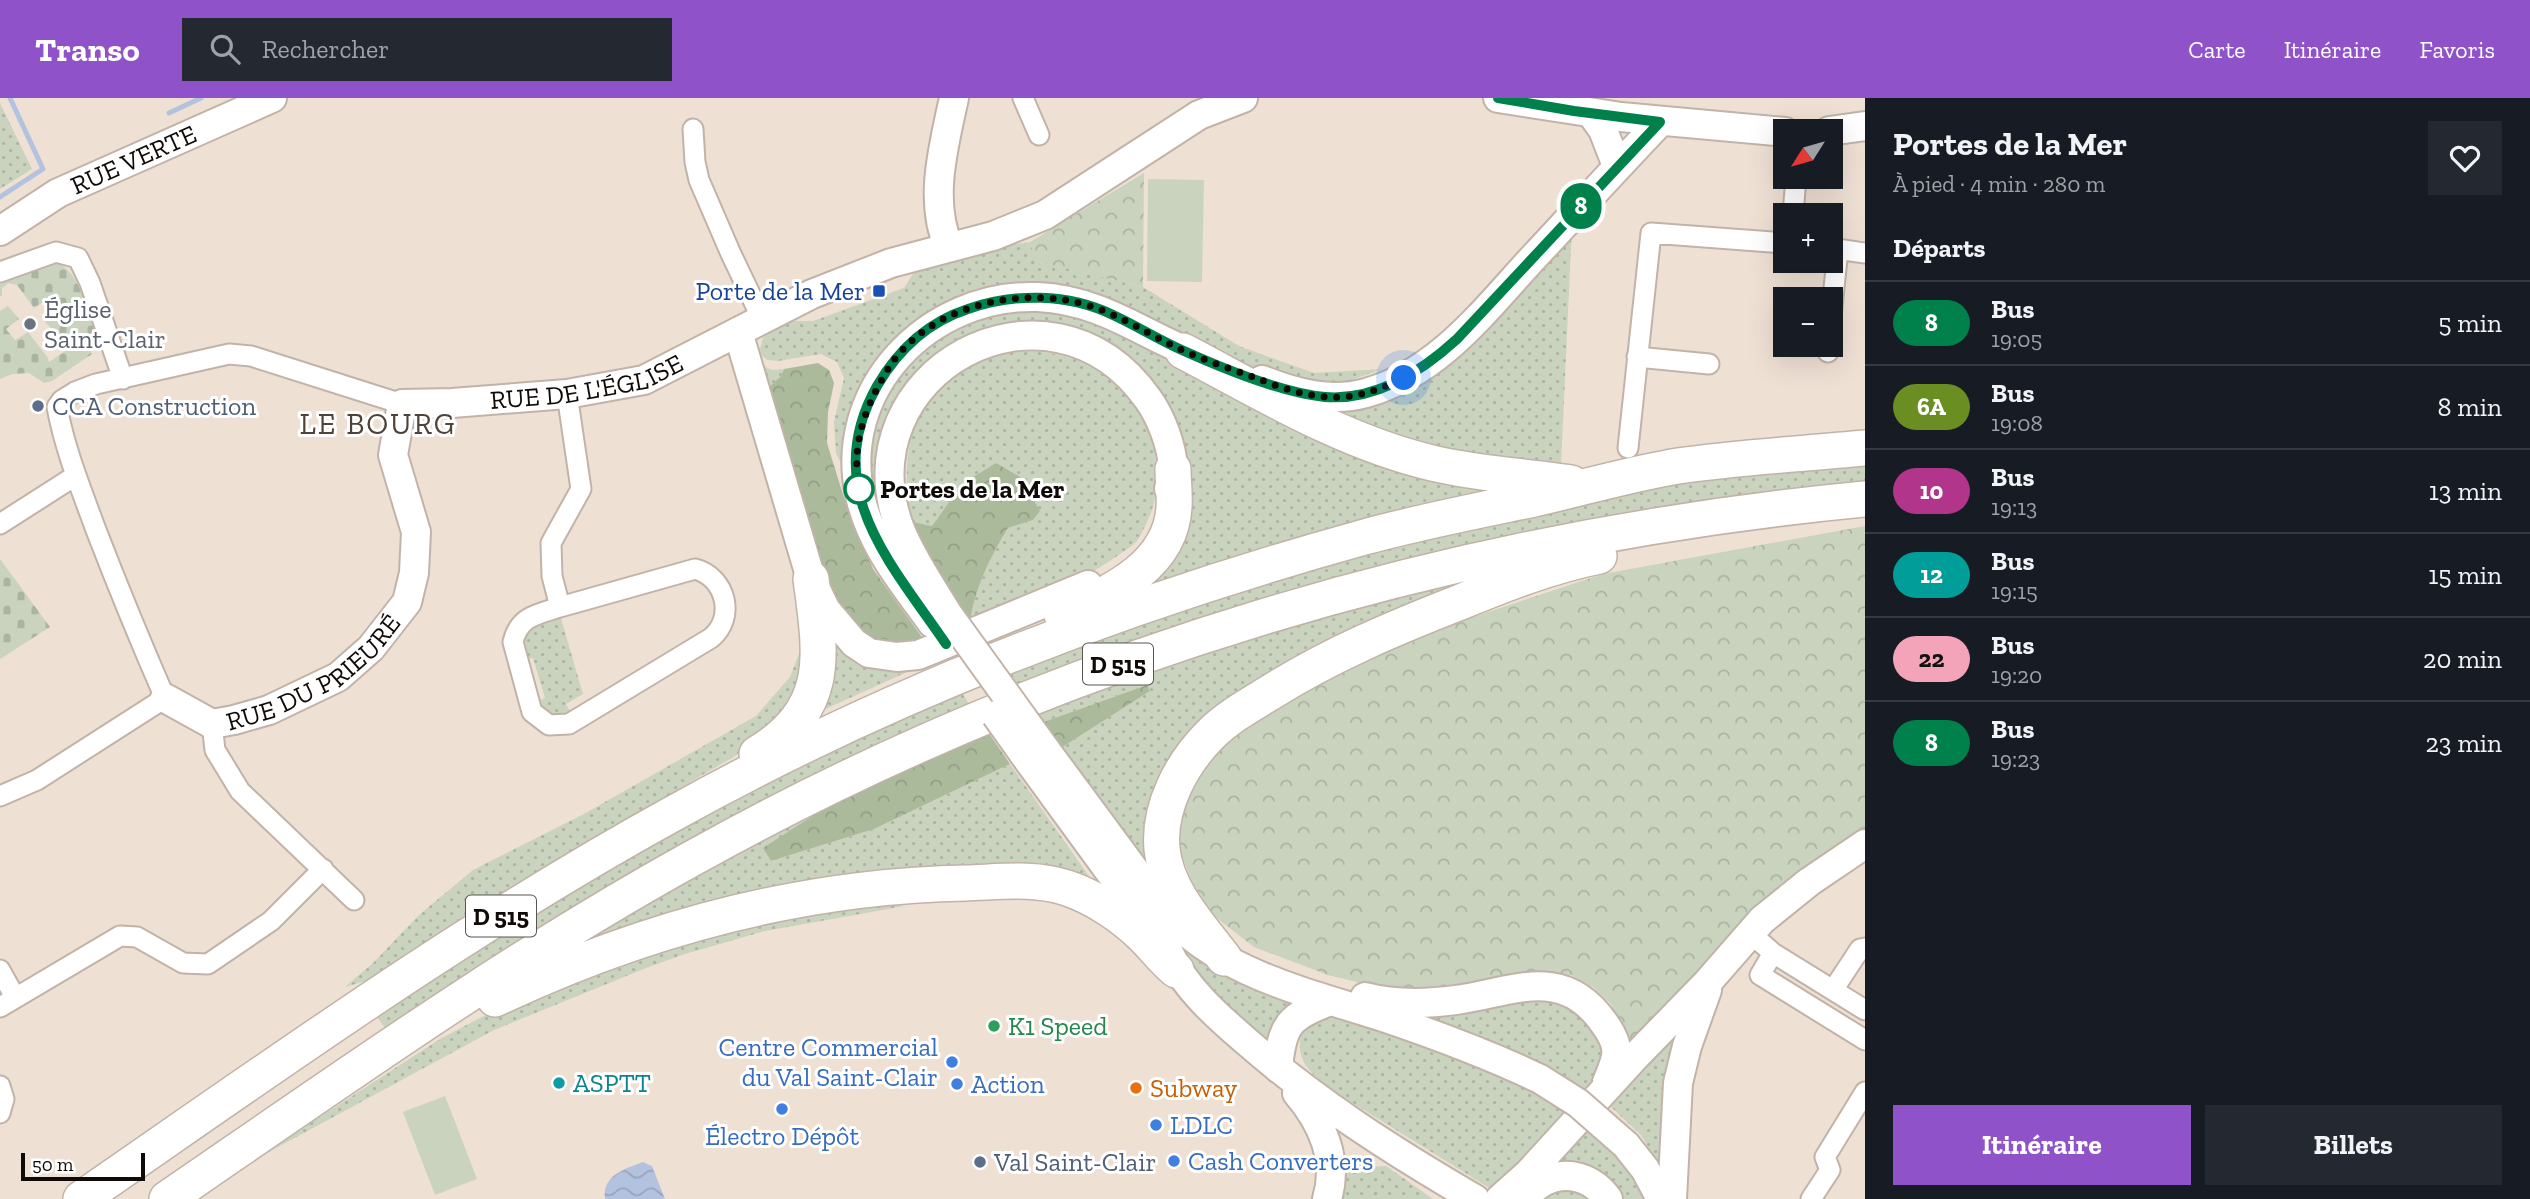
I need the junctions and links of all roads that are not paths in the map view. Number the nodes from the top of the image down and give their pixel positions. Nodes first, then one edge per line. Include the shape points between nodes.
1 (272, 98) edge
2 (954, 98) edge
3 (1023, 98) edge
4 (1243, 98) edge
5 (1498, 98) edge
6 (1591, 113) junction
7 (1660, 122) junction
8 (1865, 126) edge
9 (693, 129) dead end
10 (1843, 129) edge
11 (1773, 131) edge
12 (1039, 135) dead end
13 (1617, 166) junction
14 (0, 231) edge
15 (1773, 242) edge
16 (948, 247) junction
17 (1843, 250) edge
18 (1865, 253) edge
19 (0, 272) edge
20 (750, 326) junction
21 (1183, 351) junction
22 (1637, 357) junction
23 (1709, 364) dead end
24 (122, 379) junction
25 (567, 394) junction
26 (402, 404) junction
27 (1628, 448) dead end
28 (1865, 448) edge
29 (1173, 469) junction
30 (75, 476) junction
31 (1588, 485) junction
32 (1865, 499) edge
33 (1737, 513) junction
34 (0, 524) edge
35 (811, 579) junction
36 (560, 607) junction
37 (940, 618) junction
38 (948, 679) junction
39 (165, 698) junction
40 (212, 724) junction
41 (1037, 755) junction
42 (732, 782) junction
43 (0, 796) edge
44 (1865, 844) edge
45 (323, 869) junction
46 (354, 900) dead end
47 (1750, 933) junction
48 (1865, 948) edge
49 (1773, 953) junction
50 (1224, 958) junction
51 (0, 970) edge
52 (1177, 970) junction
53 (1707, 983) junction
54 (1833, 990) junction
55 (1317, 997) junction
56 (8, 1002) edge
57 (1865, 1010) edge
58 (438, 1015) junction
59 (1865, 1040) edge
60 (1284, 1073) junction
61 (0, 1086) edge
62 (1603, 1091) junction
63 (1865, 1092) edge
64 (0, 1113) edge
65 (1472, 1197) edge
66 (81, 1199) edge
67 (167, 1199) edge
68 (1327, 1199) edge
69 (1500, 1199) edge
70 (1513, 1199) edge
71 (1608, 1199) edge
72 (1661, 1199) edge
73 (1672, 1199) edge
74 (1811, 1199) edge

1 - 14 street, RUE VERTE via 58,193
2 - 16 street via 939,192
3 - 12 street
4 - 16 street, RUE DE L'ÉGLISE via 1199,115 1045,215 993,236
5 - 6 street
6 - 7 street
6 - 13 street
7 - 11 street
7 - 13 street
8 - 10 street
9 - 20 street via 699,180 731,254
13 - 21 street via 1457,339 1423,368 1383,388 1344,397 1304,394
15 - 22 street via 1651,233
16 - 20 street, RUE DE L'ÉGLISE via 812,294
17 - 18 street
19 - 24 street via 56,252 78,258
20 - 25 street, RUE DE L'ÉGLISE via 644,380
20 - 35 street
21 - 31 highway via 1305,415 1386,450 1448,466
21 - 37 street via 1110,313 1038,297 960,311 925,331 899,355 868,405 858,440 856,471 874,538 891,567
22 - 23 street
22 - 27 street
24 - 26 street, RUE DE L'ÉGLISE via 229,354 251,356
24 - 30 street, RUE DE L'ÉGLISE via 75,392 57,407
25 - 26 street, RUE DE L'ÉGLISE
25 - 36 street via 581,489 551,543 552,576
26 - 40 street, RUE DU PRIEURÉ via 393,455 416,532 407,602 371,649 338,677 269,710
28 - 31 highway, D 515 via 1679,466
29 - 35 street via 1154,533 1130,560 1080,589 918,655 887,657 862,649 835,623
29 - 37 street via 1152,404 1108,358 1073,342 1027,334 982,344 955,357 933,374 908,409 898,430 891,467 900,528
29 - 38 highway via 1174,509 1166,538 1153,560 1125,582 1004,641
30 - 34 street
30 - 39 street
31 - 38 highway, D 515 via 1366,537 1268,566 1114,616
32 - 33 highway, D 515
33 - 50 highway via 1712,531 1548,569 1408,622 1301,673 1217,729 1179,778 1161,839 1172,883
33 - 58 highway, D 515 via 1540,545 1358,589 1168,646 1074,680 846,779 698,855 564,933
35 - 42 highway via 820,650 813,690 790,729 744,761
36 - 36 street via 525,618 513,642 532,712 549,725 559,726 711,638 726,616 717,583 695,569
37 - 41 street, bridge
38 - 42 highway, D 515
39 - 40 street
39 - 43 street via 37,780
40 - 45 street via 215,750 240,791
41 - 50 street via 1174,921 1195,941
41 - 52 street
42 - 66 highway, D 515 via 594,858 431,960
44 - 47 street via 1785,900
45 - 46 street
45 - 56 street via 271,921 208,964 183,963 136,937 120,936
47 - 49 street
47 - 53 street
48 - 54 street
49 - 54 street
49 - 59 street via 1760,975
50 - 55 street
51 - 56 street
52 - 58 highway via 1119,917 1066,888 1021,881 927,884 824,895 689,925 594,956 466,1012
52 - 60 street via 1211,1010
53 - 62 street
53 - 73 street via 1678,1083
54 - 57 street
55 - 60 street via 1282,1037
55 - 62 street via 1337,990 1427,1004 1532,985 1565,990 1593,1009 1617,1044 1617,1057
55 - 72 street, bridge via 1423,1031 1540,1079 1578,1102 1626,1145
58 - 67 highway, D 515
60 - 65 street via 1363,1131
60 - 68 street via 1317,1120 1329,1152
61 - 64 street via 4,1099
62 - 69 street
63 - 74 street via 1825,1157 1829,1170
70 - 71 street via 1544,1181 1570,1175 1590,1182

